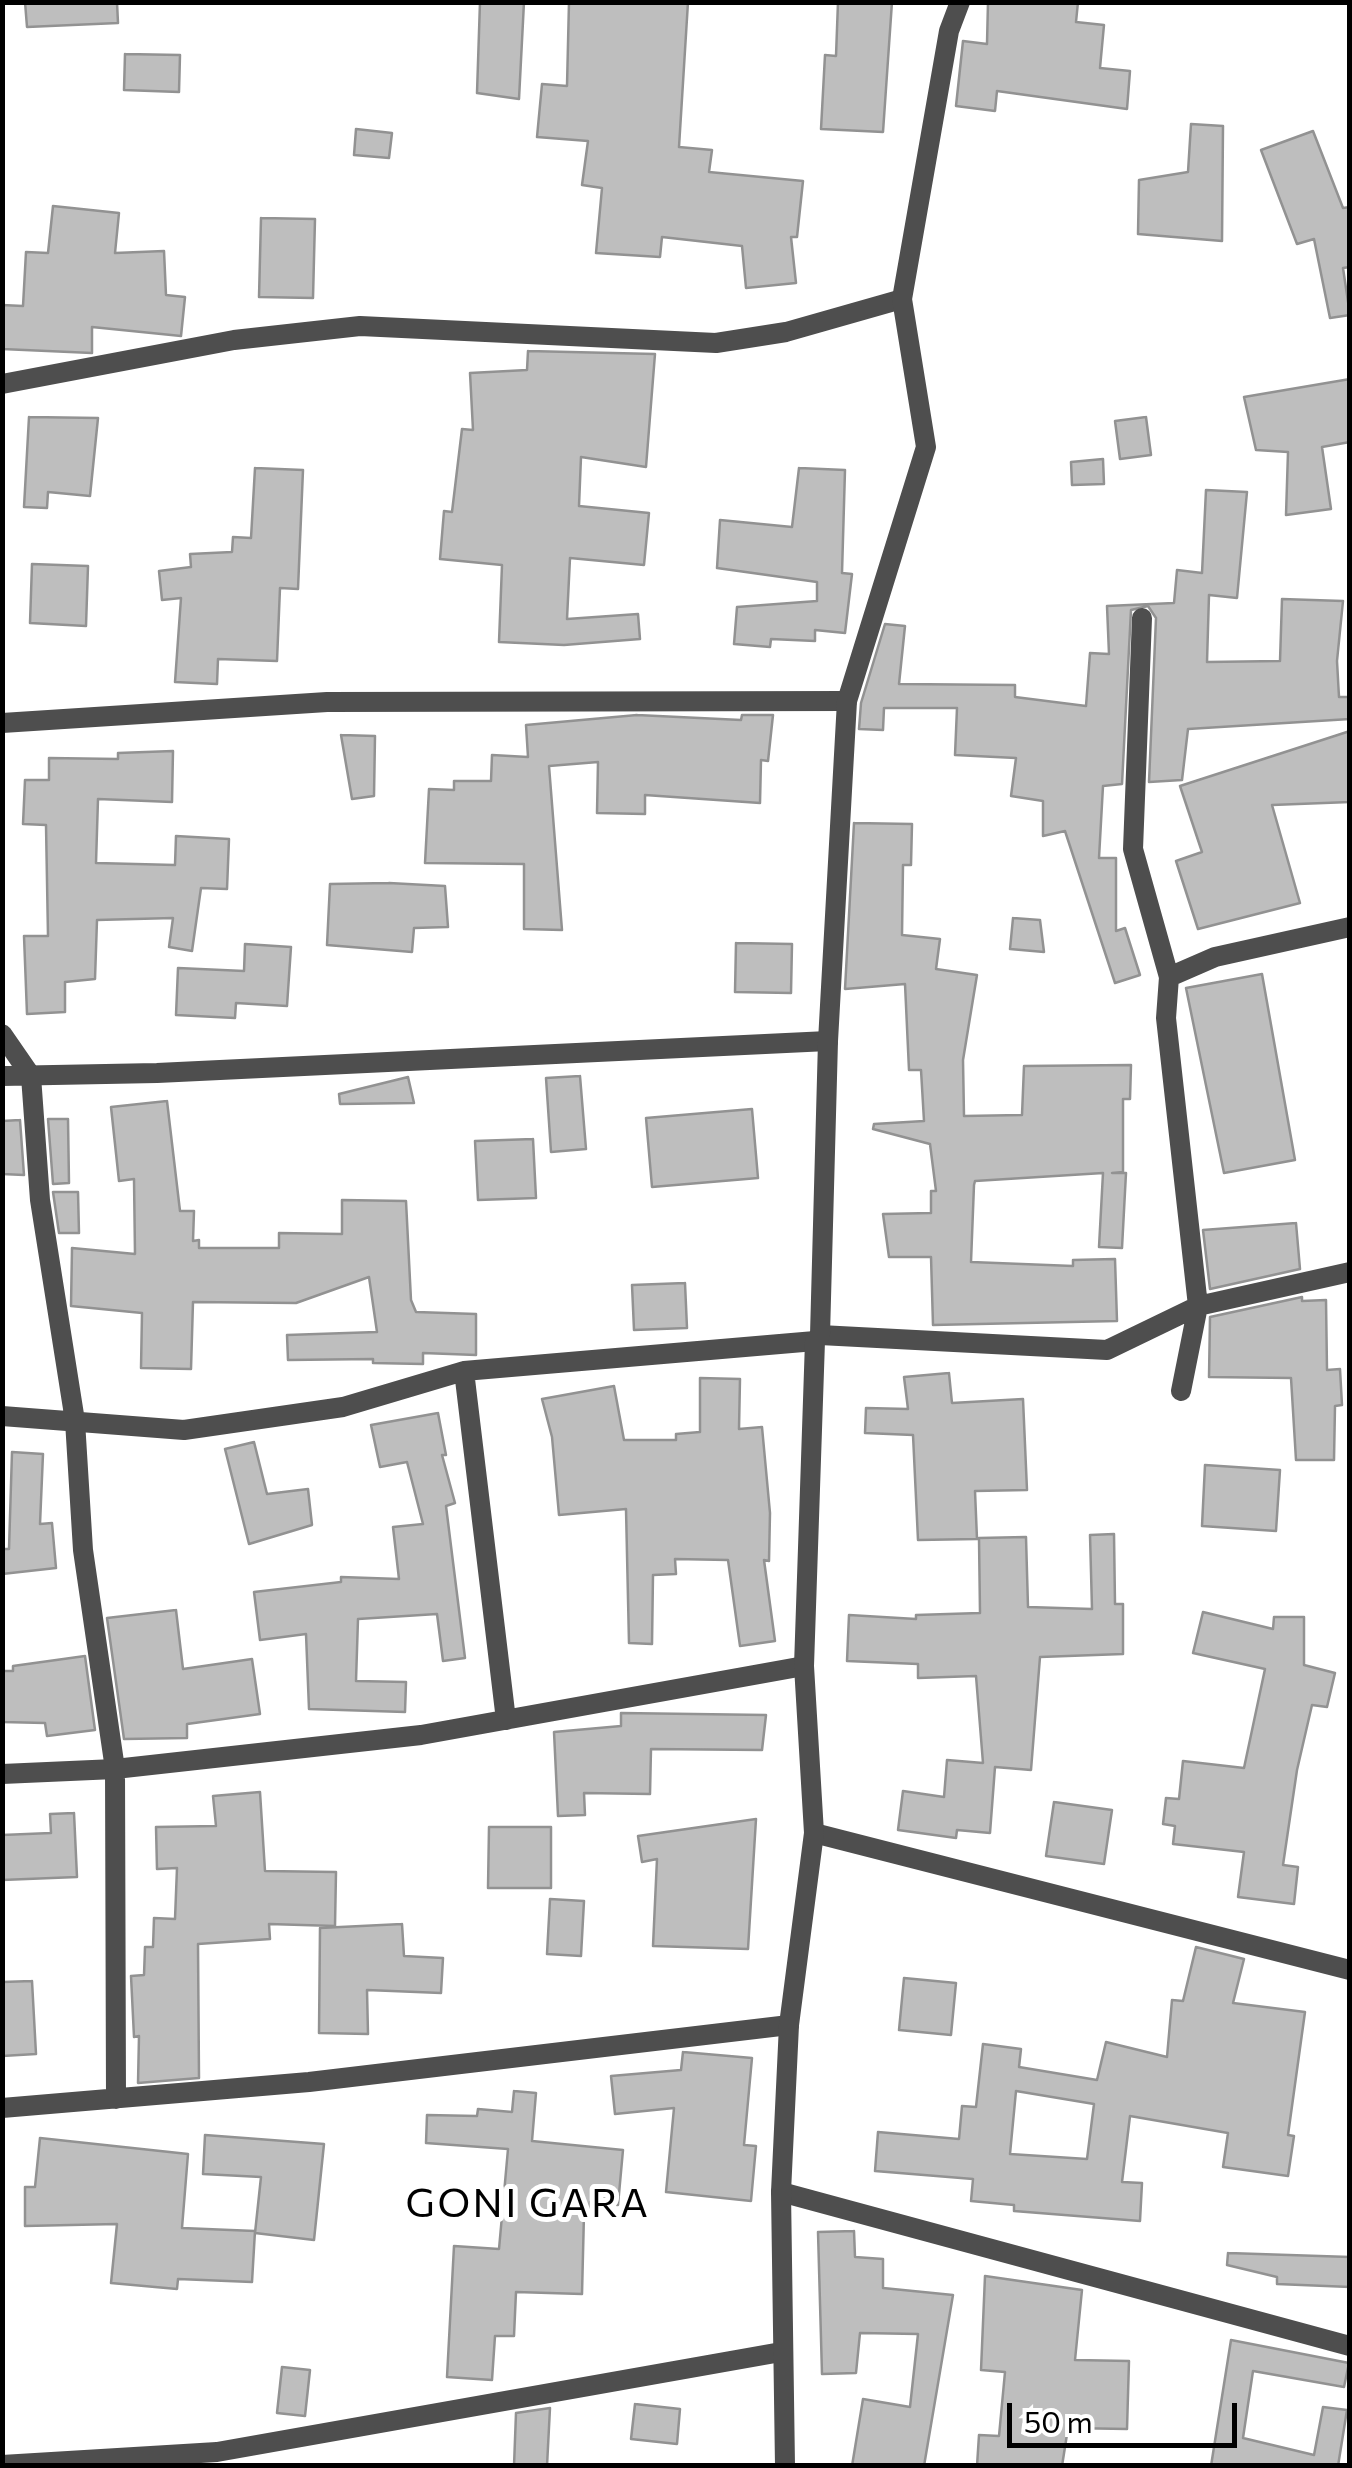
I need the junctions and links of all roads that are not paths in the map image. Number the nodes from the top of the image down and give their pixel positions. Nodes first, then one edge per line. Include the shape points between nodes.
1 (960, 2) edge
2 (902, 298) junction
3 (2, 384) edge
4 (1142, 618) dead end
5 (847, 701) junction
6 (2, 723) edge
7 (1350, 926) edge
8 (1169, 977) junction
9 (2, 1034) edge
10 (828, 1040) junction
11 (2, 1076) edge
12 (32, 1076) junction
13 (1350, 1272) edge
14 (1198, 1306) junction
15 (817, 1338) junction
16 (464, 1371) junction
17 (1181, 1391) dead end
18 (2, 1416) edge
19 (75, 1421) junction
20 (804, 1666) junction
21 (506, 1720) junction
22 (114, 1769) junction
23 (2, 1774) edge
24 (814, 1833) junction
25 (1350, 1970) edge
26 (789, 2025) junction
27 (116, 2099) junction
28 (2, 2108) edge
29 (780, 2192) junction
30 (1350, 2346) edge
31 (781, 2352) junction
32 (2, 2465) edge
33 (785, 2466) edge

1 - 2 street via 949,31
2 - 3 street via 786,332 716,344 360,326 234,340
2 - 5 street via 926,447
4 - 8 street via 1133,849
5 - 6 street via 328,702
5 - 10 street
7 - 8 street via 1215,957
8 - 14 street via 1166,1018
9 - 12 street
10 - 12 street
10 - 15 street
11 - 12 street
12 - 19 street via 40,1200
13 - 14 street
14 - 15 street via 1107,1350
14 - 17 street
15 - 16 street
15 - 20 street
16 - 19 street via 343,1407 184,1430
16 - 21 street
18 - 19 street
19 - 22 street via 83,1550
20 - 21 street
20 - 24 street
21 - 22 street
22 - 23 street
22 - 27 street
24 - 25 street
24 - 26 street
26 - 27 street
26 - 29 street
27 - 28 street
29 - 30 street
29 - 31 street
31 - 32 street via 217,2452
31 - 33 street

